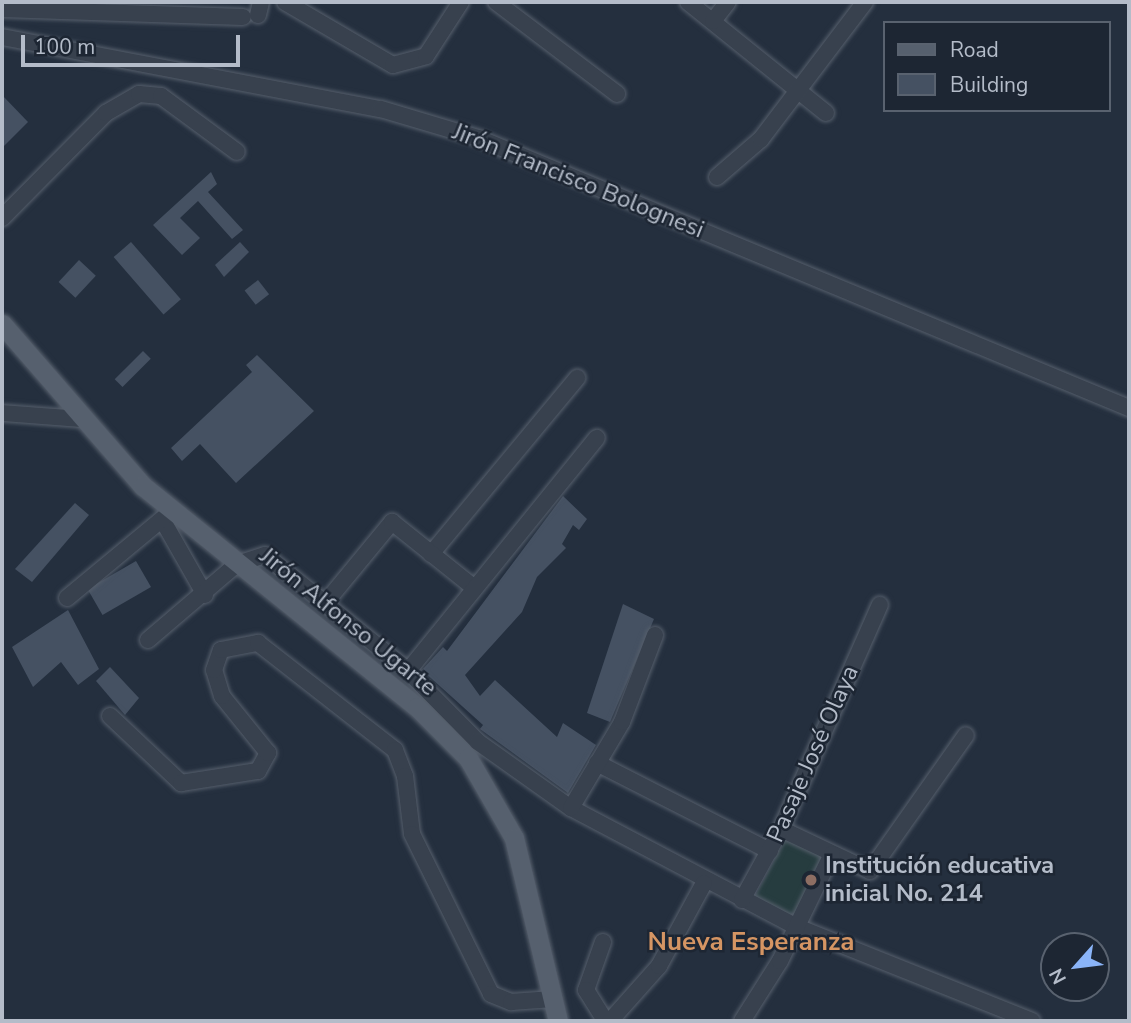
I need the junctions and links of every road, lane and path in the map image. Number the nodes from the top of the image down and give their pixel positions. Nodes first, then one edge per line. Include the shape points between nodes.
1 (285, 2) edge
2 (461, 2) edge
3 (496, 2) edge
4 (688, 2) edge
5 (728, 2) edge
6 (866, 2) edge
7 (517, 8) edge
8 (2, 9) edge
9 (254, 11) edge
10 (713, 21) junction
11 (2, 37) edge
12 (798, 87) junction
13 (617, 94) dead end
14 (826, 113) dead end
15 (237, 152) dead end
16 (717, 177) dead end
17 (2, 218) edge
18 (2, 324) edge
19 (577, 378) dead end
20 (1129, 408) edge
21 (2, 413) edge
22 (80, 419) junction
23 (597, 438) dead end
24 (168, 515) junction
25 (431, 554) junction
26 (237, 564) junction
27 (473, 587) junction
28 (205, 595) junction
29 (67, 598) dead end
30 (326, 602) junction
31 (880, 605) dead end
32 (655, 635) dead end
33 (148, 640) dead end
34 (408, 671) junction
35 (422, 700) junction
36 (110, 716) dead end
37 (966, 735) dead end
38 (597, 763) junction
39 (571, 808) junction
40 (781, 829) junction
41 (770, 850) junction
42 (832, 854) junction
43 (704, 883) junction
44 (742, 900) junction
45 (796, 926) junction
46 (603, 942) dead end
47 (553, 999) junction
48 (558, 1021) edge
49 (608, 1021) edge
50 (742, 1021) edge
51 (1032, 1021) edge

1 - 2 street via 393,65 426,55
3 - 7 street
4 - 10 street
5 - 10 street
6 - 12 street
7 - 13 street
8 - 9 street
10 - 12 street
11 - 20 street, Jirón Francisco Bolognesi via 380,109 478,138
12 - 14 street
12 - 16 street via 761,138
15 - 17 street via 162,96 139,94 106,113
18 - 22 main road, Jirón Alfonso Ugarte
19 - 25 street
21 - 22 street
22 - 24 main road, Jirón Alfonso Ugarte
23 - 27 street
24 - 26 main road, Jirón Alfonso Ugarte
24 - 28 street
24 - 29 street
25 - 27 street
25 - 30 street via 392,522
26 - 28 street
26 - 30 street via 265,555
26 - 35 main road, Jirón Alfonso Ugarte
27 - 34 street
28 - 33 street
30 - 34 street
31 - 40 street, Pasaje José Olaya
32 - 38 street via 622,722
34 - 35 street
35 - 39 street
35 - 47 main road, Jirón Alfonso Ugarte via 503,810 538,917
36 - 47 street via 181,783 258,771 268,753 222,696 214,670 221,650 258,643 395,750 405,776 412,834 491,994 511,1002
37 - 42 street via 870,871
38 - 39 street
38 - 41 street
39 - 43 street
40 - 41 street, Pasaje José Olaya
40 - 42 street
41 - 44 street, Pasaje José Olaya
42 - 45 street
43 - 44 street
43 - 49 street via 659,966
44 - 45 street
45 - 50 street
45 - 51 street
46 - 49 street via 586,990
47 - 48 main road, Jirón Alfonso Ugarte

